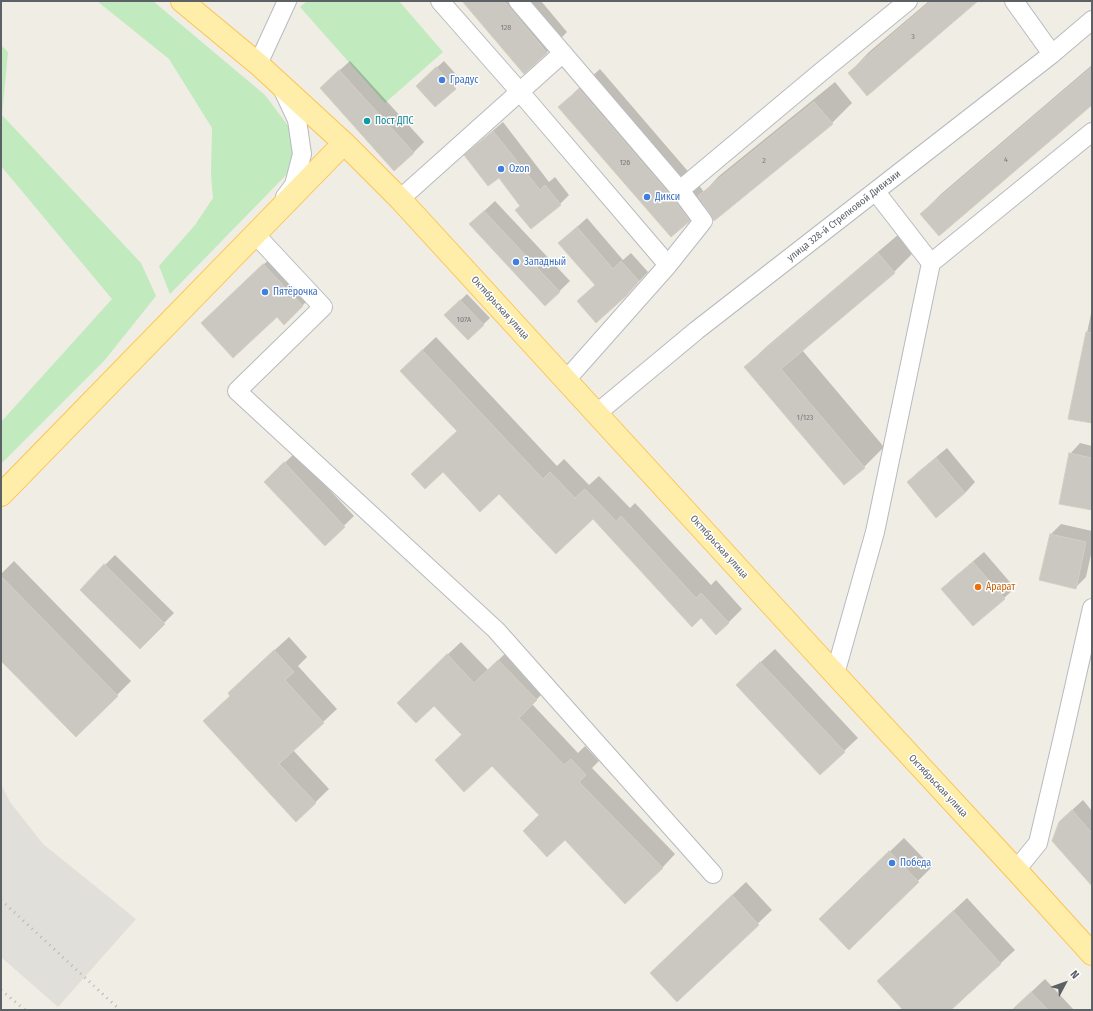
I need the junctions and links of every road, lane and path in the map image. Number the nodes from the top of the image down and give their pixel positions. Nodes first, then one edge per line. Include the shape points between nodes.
1 (182, 1) edge
2 (287, 1) edge
3 (440, 1) edge
4 (518, 1) edge
5 (908, 1) edge
6 (1014, 1) edge
7 (1092, 20) edge
8 (563, 53) junction
9 (1052, 54) junction
10 (258, 64) junction
11 (280, 84) junction
12 (520, 92) junction
13 (1092, 132) edge
14 (344, 143) junction
15 (680, 190) junction
16 (876, 192) junction
17 (400, 199) junction
18 (262, 226) junction
19 (931, 263) junction
20 (668, 265) junction
21 (566, 380) junction
22 (596, 414) junction
23 (1, 495) edge
24 (1092, 608) edge
25 (835, 674) junction
26 (1016, 870) junction
27 (713, 874) dead end
28 (1092, 954) edge

1 - 10 main road, Октябрьская улица
2 - 10 street
3 - 12 street
4 - 8 street
5 - 15 street
6 - 9 street
7 - 9 street, улица 328-й Стрелковой Дивизии
8 - 12 street
8 - 15 street
9 - 16 street, улица 328-й Стрелковой Дивизии
10 - 11 main road, Октябрьская улица
11 - 14 main road, Октябрьская улица
11 - 18 street via 297,120 302,154 294,185
12 - 17 street
12 - 20 street
13 - 19 street
14 - 17 main road, Октябрьская улица
14 - 18 main road
15 - 20 street via 703,221
16 - 19 street
16 - 22 street, улица 328-й Стрелковой Дивизии via 697,330
17 - 21 main road, Октябрьская улица
18 - 23 main road
18 - 27 street via 323,307 237,391 496,630
19 - 25 street via 875,532
20 - 21 street
21 - 22 main road, Октябрьская улица
22 - 25 main road, Октябрьская улица
24 - 26 street via 1038,842
25 - 26 main road, Октябрьская улица
26 - 28 main road, Октябрьская улица

